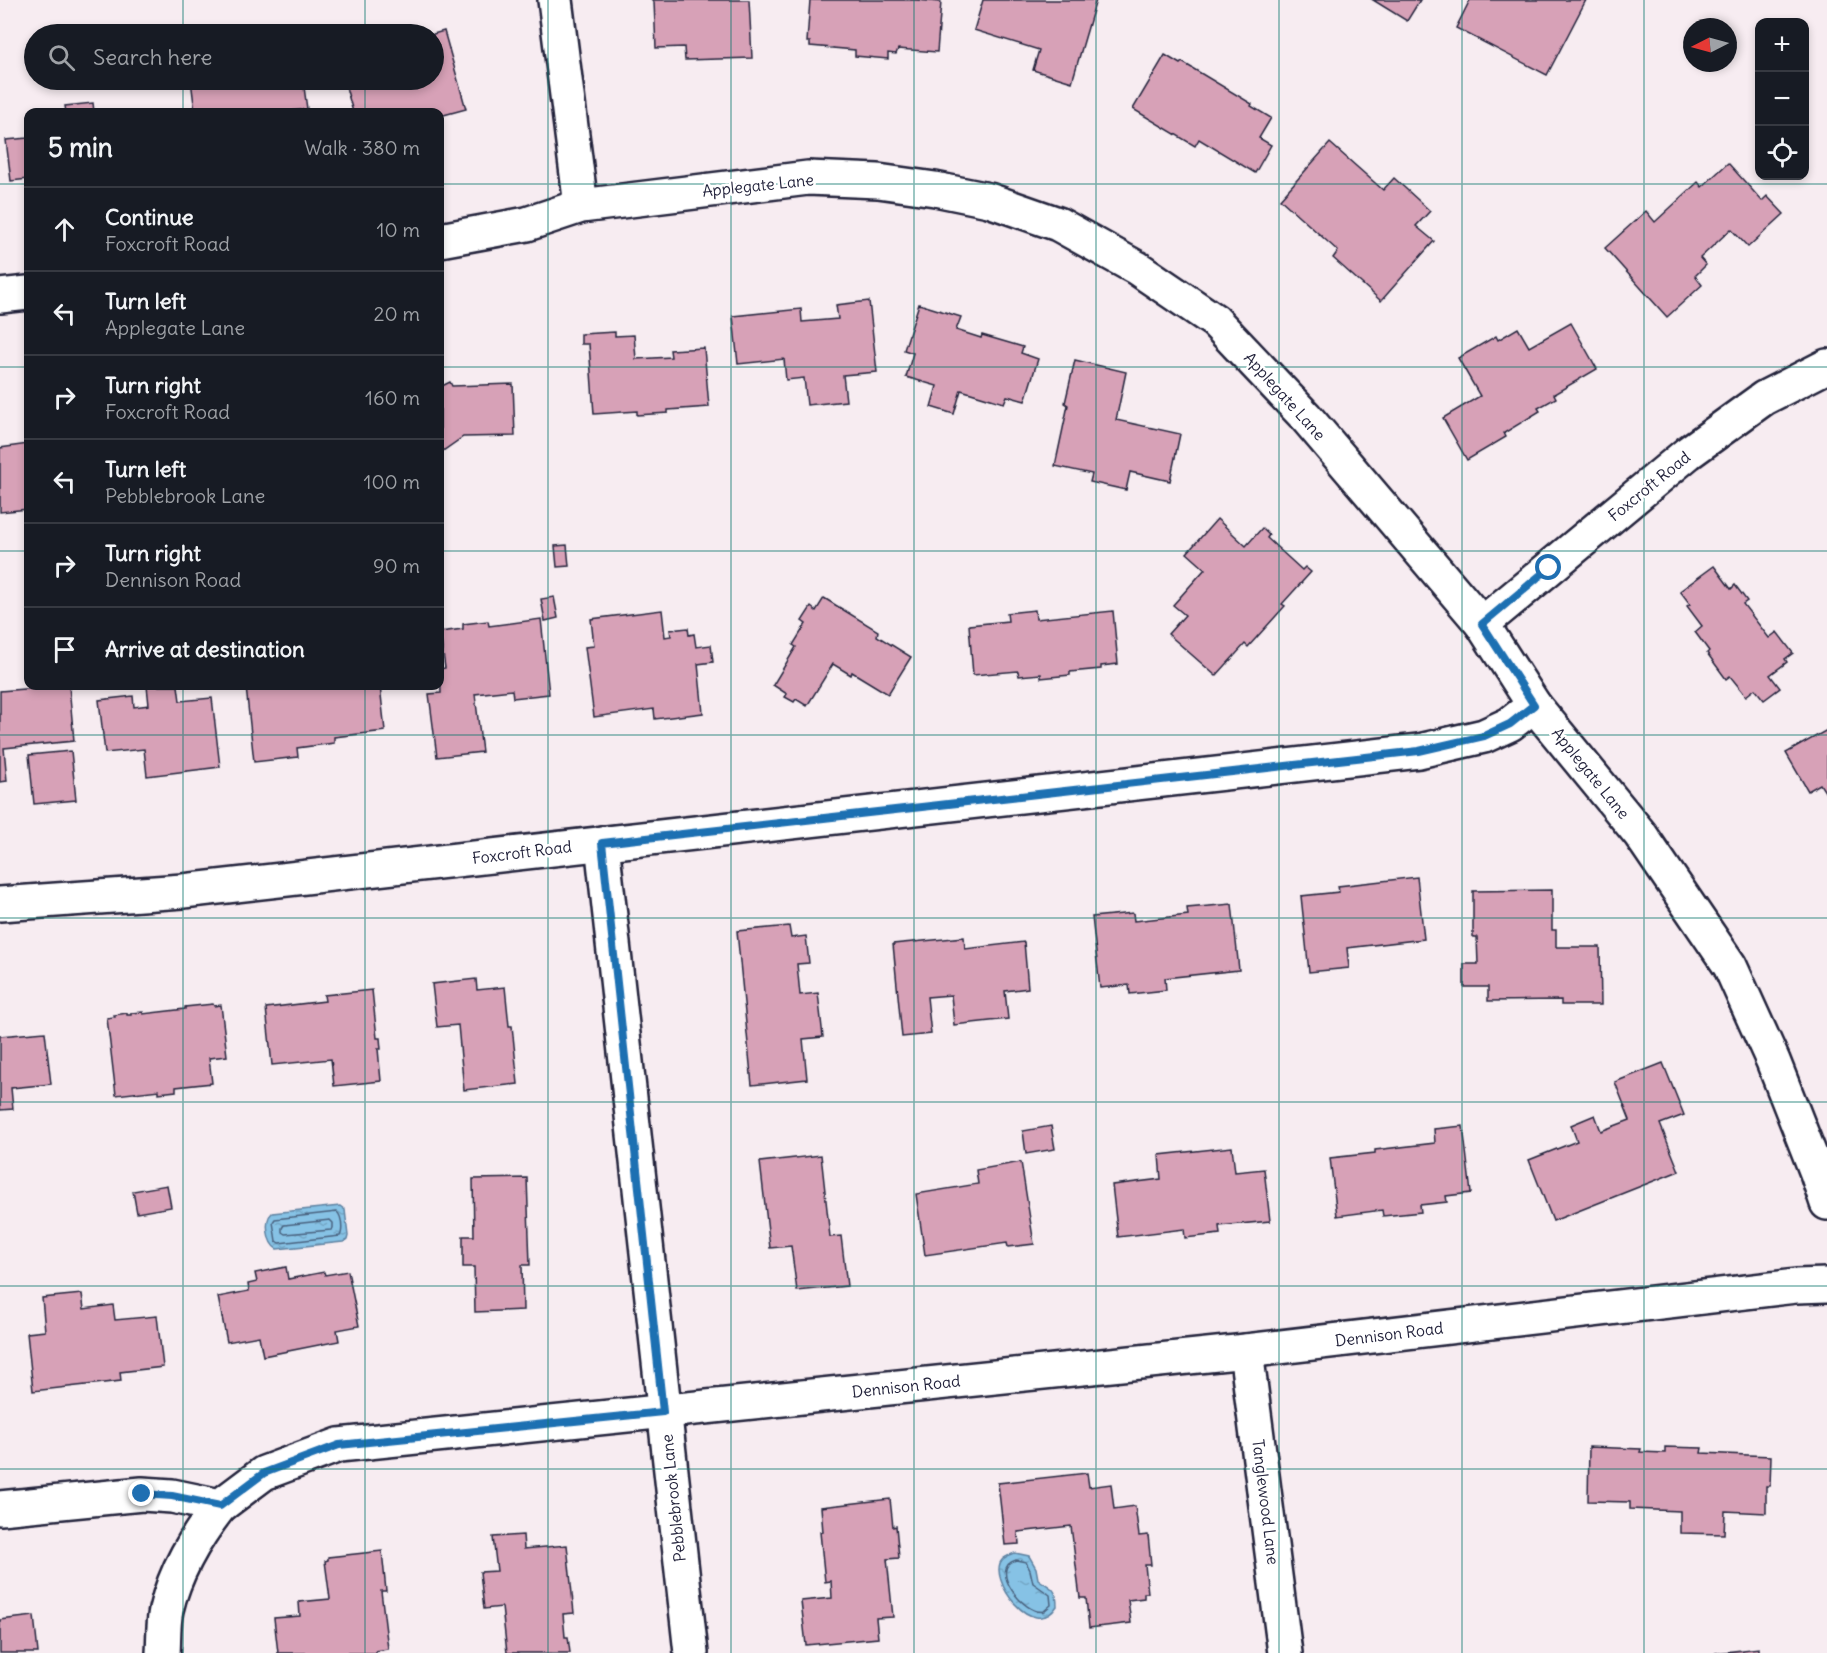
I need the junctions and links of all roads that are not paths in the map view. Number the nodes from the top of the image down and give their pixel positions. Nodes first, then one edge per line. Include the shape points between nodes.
1 (555, 0) edge
2 (580, 206) junction
3 (444, 239) edge
4 (24, 294) edge
5 (0, 297) edge
6 (1827, 366) edge
7 (1482, 624) junction
8 (1534, 705) junction
9 (602, 843) junction
10 (0, 904) edge
11 (1827, 1203) edge
12 (1827, 1285) edge
13 (1246, 1351) junction
14 (663, 1412) junction
15 (220, 1506) junction
16 (0, 1509) edge
17 (163, 1653) edge
18 (691, 1653) edge
19 (1285, 1653) edge

1 - 2 street
2 - 3 street, Applegate Lane via 527,224
2 - 7 street, Applegate Lane via 808,178 878,181 946,191 989,200 1058,224 1137,268 1215,321 1305,416
4 - 5 street
6 - 7 street, Foxcroft Road via 1764,398 1688,453
7 - 8 street, Applegate Lane
8 - 9 street, Foxcroft Road via 1510,724 1484,736 1419,751
8 - 11 street, Applegate Lane via 1640,834 1730,966 1773,1061
9 - 10 street, Foxcroft Road via 183,891
9 - 14 street, Pebblebrook Lane
12 - 13 street, Dennison Road
13 - 14 street, Dennison Road
13 - 19 street, Tanglewood Lane
14 - 15 street, Dennison Road via 339,1445 264,1473
14 - 18 street, Pebblebrook Lane
15 - 16 street via 142,1494
15 - 17 street, Dennison Road via 198,1533 178,1571 166,1612

